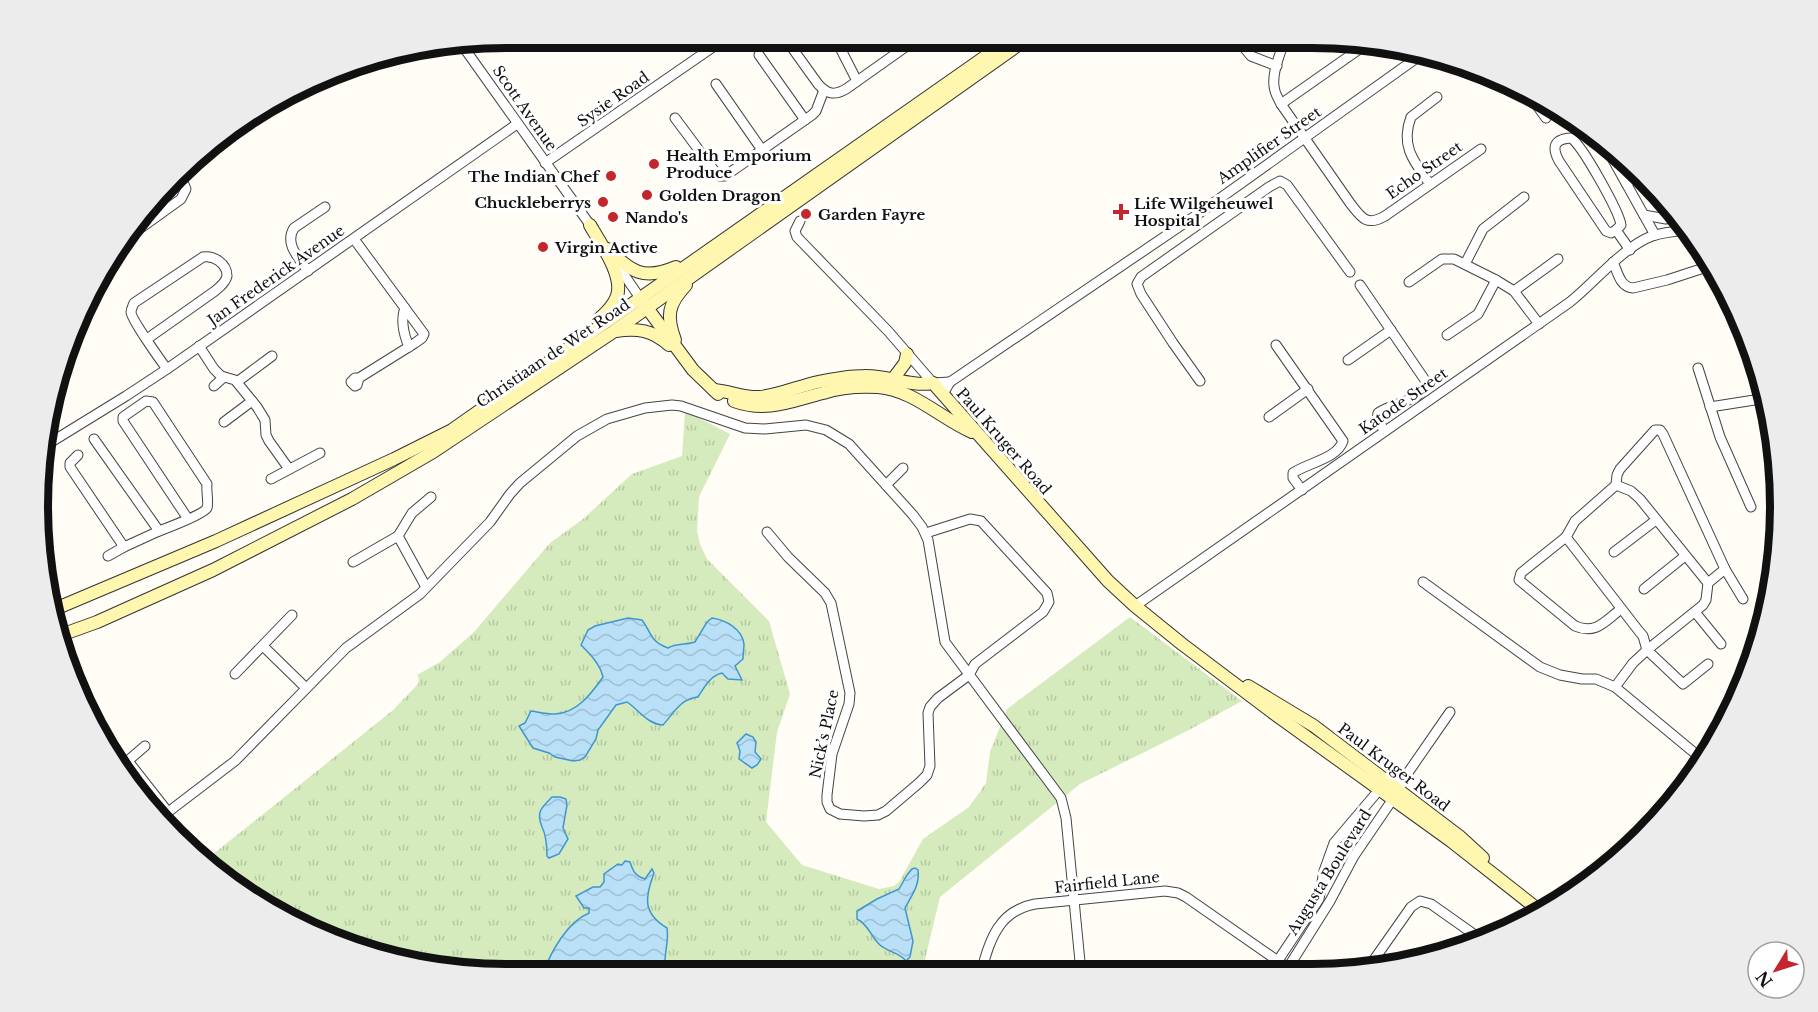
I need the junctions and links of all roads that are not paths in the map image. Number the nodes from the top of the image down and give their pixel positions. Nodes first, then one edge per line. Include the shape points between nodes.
1 (712, 48) edge
2 (792, 48) edge
3 (840, 48) edge
4 (904, 48) edge
5 (998, 48) edge
6 (1013, 48) edge
7 (1244, 48) edge
8 (1282, 48) edge
9 (466, 50) edge
10 (1357, 51) edge
11 (759, 55) dead end
12 (1414, 60) edge
13 (1277, 66) junction
14 (857, 81) junction
15 (716, 84) dead end
16 (824, 90) junction
17 (1437, 97) dead end
18 (1281, 104) junction
19 (1539, 108) edge
20 (675, 118) dead end
21 (1546, 118) dead end
22 (805, 120) junction
23 (517, 124) junction
24 (1305, 138) junction
25 (1481, 149) dead end
26 (762, 150) junction
27 (1614, 162) edge
28 (545, 163) junction
29 (1633, 179) edge
30 (183, 181) edge
31 (1626, 183) junction
32 (1430, 184) junction
33 (1524, 197) dead end
34 (325, 207) dead end
35 (1198, 214) junction
36 (1644, 215) junction
37 (1668, 218) edge
38 (800, 221) dead end
39 (590, 225) junction
40 (143, 226) edge
41 (1209, 230) junction
42 (1616, 230) junction
43 (1678, 232) edge
44 (1655, 235) junction
45 (354, 239) junction
46 (604, 246) junction
47 (1630, 250) junction
48 (1558, 259) dead end
49 (1613, 262) junction
50 (1465, 264) junction
51 (698, 265) junction
52 (1703, 268) edge
53 (308, 271) junction
54 (1350, 272) dead end
55 (1496, 280) junction
56 (1409, 282) dead end
57 (1360, 285) dead end
58 (1514, 291) junction
59 (643, 302) junction
60 (405, 308) junction
61 (1539, 324) junction
62 (1391, 330) junction
63 (613, 332) junction
64 (1447, 335) dead end
65 (147, 339) junction
66 (1276, 345) dead end
67 (200, 346) junction
68 (409, 347) junction
69 (567, 348) junction
70 (907, 354) junction
71 (680, 355) junction
72 (272, 356) dead end
73 (1348, 360) dead end
74 (1698, 368) dead end
75 (166, 369) junction
76 (693, 370) junction
77 (224, 377) junction
78 (360, 378) dead end
79 (893, 379) junction
80 (1200, 381) dead end
81 (237, 382) junction
82 (950, 382) junction
83 (933, 383) junction
84 (214, 386) dead end
85 (1308, 389) junction
86 (714, 390) junction
87 (943, 394) junction
88 (1757, 399) edge
89 (918, 400) junction
90 (252, 401) junction
91 (1710, 407) junction
92 (1269, 417) dead end
93 (224, 422) dead end
94 (1385, 431) junction
95 (977, 434) junction
96 (94, 439) dead end
97 (53, 441) edge
98 (320, 453) dead end
99 (78, 455) dead end
100 (903, 468) dead end
101 (289, 469) junction
102 (272, 480) dead end
103 (886, 485) junction
104 (1616, 485) junction
105 (1302, 490) junction
106 (431, 497) dead end
107 (1751, 507) dead end
108 (188, 519) junction
109 (1656, 520) junction
110 (159, 531) junction
111 (767, 532) dead end
112 (926, 533) junction
113 (398, 536) junction
114 (1566, 537) junction
115 (124, 547) junction
116 (1614, 552) dead end
117 (108, 556) dead end
118 (1685, 556) junction
119 (353, 562) dead end
120 (1725, 569) junction
121 (1423, 582) dead end
122 (1708, 583) junction
123 (426, 587) junction
124 (1644, 589) dead end
125 (1743, 599) dead end
126 (1135, 606) junction
127 (60, 607) edge
128 (1622, 609) junction
129 (1695, 612) junction
130 (292, 615) dead end
131 (67, 634) edge
132 (1721, 644) dead end
133 (263, 646) junction
134 (1647, 650) junction
135 (1708, 664) dead end
136 (235, 674) dead end
137 (969, 675) junction
138 (1615, 687) junction
139 (306, 688) junction
140 (1450, 712) dead end
141 (145, 746) dead end
142 (1696, 755) edge
143 (126, 762) edge
144 (137, 777) edge
145 (1405, 777) junction
146 (1384, 786) junction
147 (1396, 795) junction
148 (168, 812) joint
149 (1075, 900) junction
150 (1539, 904) edge
151 (1534, 907) edge
152 (1474, 934) edge
153 (1278, 960) junction
154 (1373, 960) edge
155 (984, 964) edge
156 (1080, 964) edge
157 (1275, 964) edge
158 (1282, 964) edge
159 (1290, 964) edge

1 - 28 street, Sysie Road
2 - 16 street
3 - 14 street
4 - 14 street
5 - 51 main road, Christiaan de Wet Road
6 - 51 main road, Christiaan de Wet Road
7 - 13 street via 1251,56
8 - 13 street
9 - 23 street, Scott Avenue
10 - 18 street
11 - 22 street
12 - 24 street, Amplifier Street
13 - 18 street via 1274,86
14 - 16 street via 837,93
15 - 26 street
16 - 22 street via 816,111
17 - 32 street via 1411,117 1407,138 1410,153
18 - 24 street
19 - 21 street
20 - 26 street via 720,176 729,174
22 - 26 street
23 - 28 street, Scott Avenue
23 - 45 street, Jan Frederick Avenue
24 - 32 street, Echo Street via 1362,218 1372,222
24 - 35 street, Amplifier Street
25 - 32 street, Echo Street
27 - 31 street
28 - 39 street, Scott Avenue
29 - 31 street
30 - 40 street via 184,196
31 - 36 street
33 - 50 street via 1483,228
34 - 53 street via 291,232 291,247
35 - 41 street
35 - 82 street, Amplifier Street
36 - 37 street
36 - 44 street
38 - 70 street, Paul Kruger Road via 795,231 797,237
39 - 46 street, Scott Avenue
39 - 69 main road via 615,270 617,295 605,314
41 - 54 street via 1283,181
41 - 80 street via 1141,277 1137,284
42 - 42 street via 1606,231 1559,161 1554,150 1559,142 1571,138 1580,148 1618,212 1621,225
42 - 47 street
43 - 44 street, Katode Street
44 - 47 street, Katode Street
45 - 53 street, Jan Frederick Avenue
45 - 60 street
46 - 51 main road via 632,270 645,275
46 - 59 street, Scott Avenue
47 - 49 street, Katode Street
48 - 58 street
49 - 52 street via 1629,288
49 - 61 street, Katode Street via 1576,297
50 - 55 street
50 - 56 street via 1442,259
51 - 59 main road, Christiaan de Wet Road
51 - 71 main road via 671,306 669,321
53 - 67 street, Jan Frederick Avenue
55 - 58 street
55 - 64 street via 1478,314
57 - 62 street
58 - 61 street
59 - 63 main road, Christiaan de Wet Road
59 - 69 main road, Christiaan de Wet Road
59 - 71 main road
60 - 68 street via 402,315
60 - 68 street via 424,334
61 - 94 street, Katode Street
62 - 73 street
62 - 94 street via 1427,384 1405,403 1379,412 1377,420
63 - 76 main road via 650,332
63 - 131 main road, Christiaan de Wet Road via 481,421 375,486 213,570
65 - 65 street via 132,317 134,303 203,257 211,255 217,259 226,271 224,284
65 - 75 street
66 - 85 street
67 - 75 street, Jan Frederick Avenue
67 - 77 street via 214,369
68 - 78 street
69 - 127 main road, Christiaan de Wet Road via 464,421 419,447 216,541
70 - 79 main road
70 - 83 street, Paul Kruger Road
71 - 76 main road
72 - 81 street
74 - 91 street
75 - 97 street, Jan Frederick Avenue
76 - 86 main road
77 - 81 street
77 - 84 street
79 - 83 main road
79 - 86 main road via 851,377 761,396 742,397
81 - 90 street
82 - 83 street
82 - 87 street, Amplifier Street
83 - 87 main road, Paul Kruger Road
85 - 92 street
85 - 105 street via 1343,443 1321,460 1293,472
86 - 89 main road via 740,404 758,406 784,405 850,387 880,387
87 - 89 main road
87 - 95 main road, Paul Kruger Road
88 - 91 street
89 - 95 main road
90 - 93 street
90 - 101 street via 265,420 269,441
91 - 107 street
94 - 105 street, Katode Street
95 - 126 main road, Paul Kruger Road
96 - 110 street
98 - 101 street
99 - 115 street via 70,467
100 - 103 street
101 - 102 street
103 - 112 street
103 - 123 street via 849,444 826,430 806,425 745,428 681,406 645,408 607,419 561,449 514,489 490,522
104 - 109 street via 1635,495
104 - 114 street via 1575,521
104 - 120 street via 1620,469 1654,431 1660,430
105 - 126 street, Katode Street
106 - 113 street via 412,513
108 - 108 street via 206,510 206,481 153,402 146,400 126,414 123,421
108 - 110 street
109 - 116 street
109 - 118 street
110 - 115 street
111 - 137 street, Nick’s Place via 825,593 833,609 850,696 832,754 827,799 832,811 878,815 919,783 930,766 930,707
112 - 137 street via 943,636
112 - 137 street via 970,519 981,521 1049,596 1043,612 975,664
113 - 119 street
113 - 123 street
114 - 128 street
114 - 128 street via 1521,573 1520,582 1583,629 1594,629
115 - 117 street
118 - 122 street
118 - 124 street
120 - 122 street
120 - 125 street
121 - 138 street via 1540,667
122 - 129 street via 1706,600
123 - 139 street via 346,648
126 - 146 main road, Paul Kruger Road via 1212,667 1314,726
128 - 134 street via 1642,636
129 - 132 street
129 - 134 street
130 - 133 street
133 - 136 street
133 - 139 street
134 - 135 street via 1683,684
134 - 138 street
137 - 149 street via 1061,798
138 - 142 street
139 - 148 street via 235,761
140 - 145 street, Augusta Boulevard
141 - 143 street
144 - 148 street
145 - 146 street
145 - 147 street, Augusta Boulevard
146 - 147 main road, Paul Kruger Road
146 - 153 street, Augusta Boulevard via 1334,843 1319,899
147 - 150 main road, Paul Kruger Road via 1459,836
147 - 151 main road, Paul Kruger Road
147 - 159 street, Augusta Boulevard via 1354,856
149 - 153 street, Fairfield Lane via 1178,893
149 - 155 street, Fairfield Lane via 1030,905 1009,916 993,935
149 - 156 street
152 - 154 street via 1431,904 1420,901 1411,907
153 - 157 street, Augusta Boulevard
153 - 158 street, Fairfield Lane

